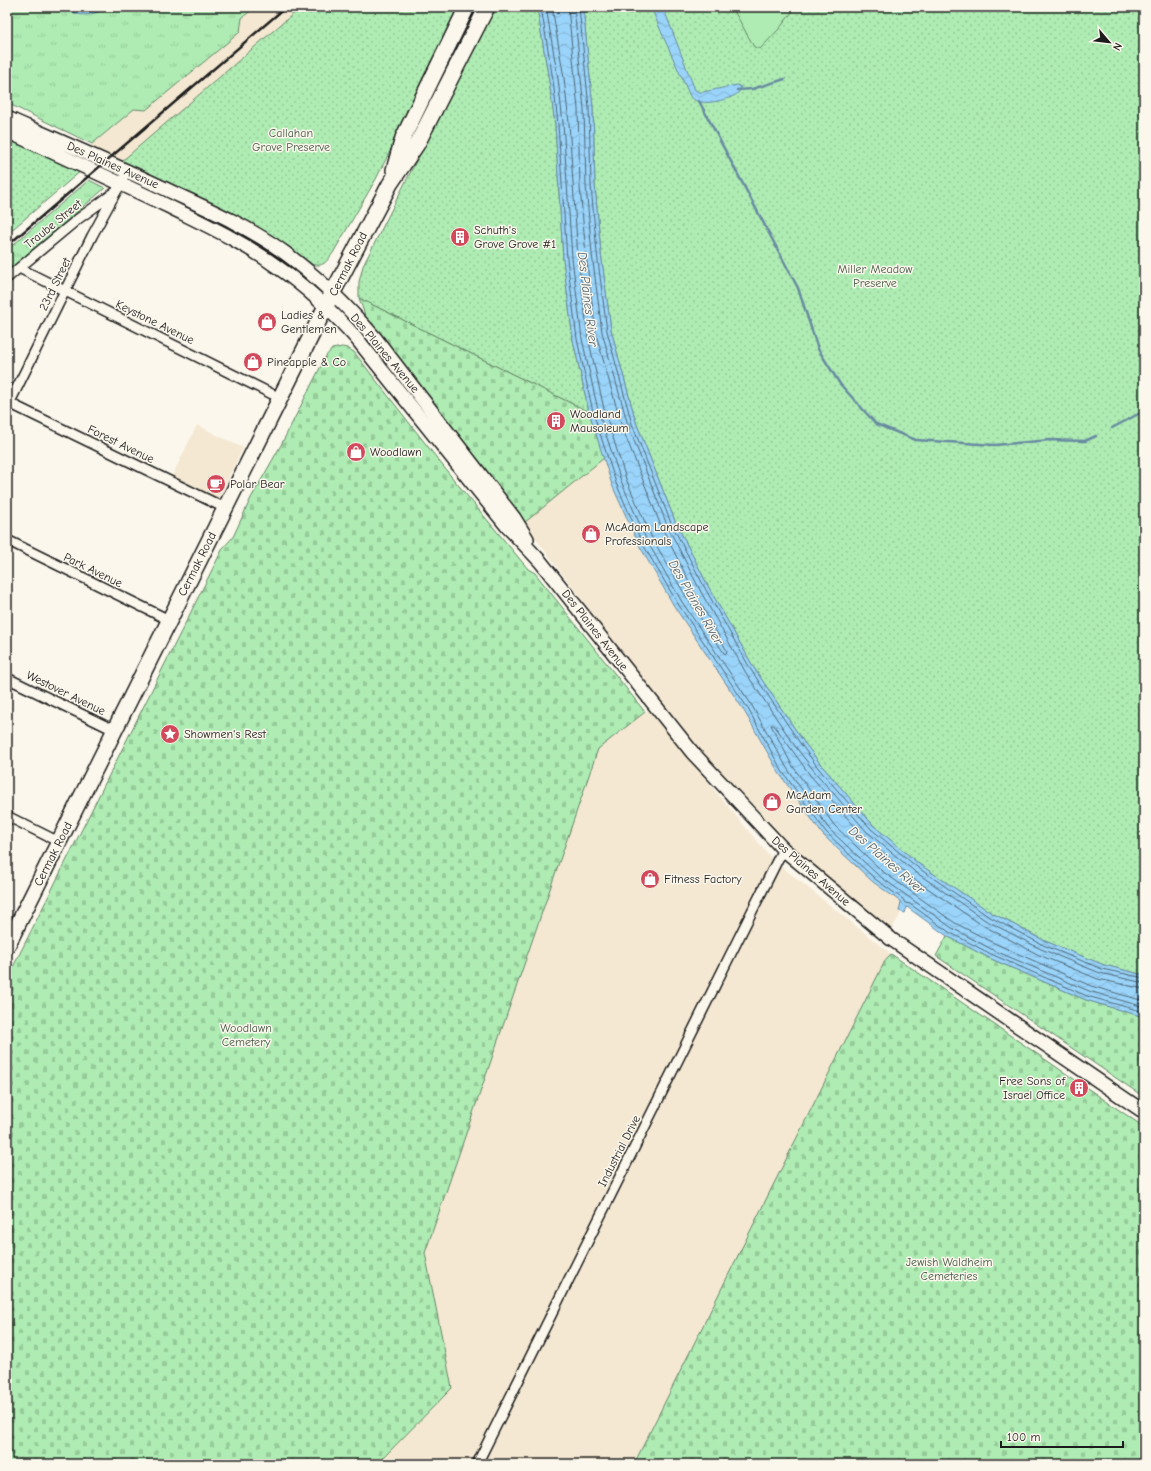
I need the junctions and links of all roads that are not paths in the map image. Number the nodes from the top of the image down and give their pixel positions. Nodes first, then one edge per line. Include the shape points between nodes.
1 (467, 7) edge
2 (487, 7) edge
3 (7, 118) edge
4 (7, 131) edge
5 (127, 171) junction
6 (390, 184) junction
7 (118, 187) junction
8 (19, 268) junction
9 (7, 278) edge
10 (65, 291) junction
11 (332, 294) junction
12 (326, 308) junction
13 (280, 398) junction
14 (8, 404) edge
15 (225, 508) junction
16 (7, 540) edge
17 (540, 561) junction
18 (170, 620) junction
19 (7, 678) edge
20 (114, 730) junction
21 (7, 816) edge
22 (59, 842) junction
23 (783, 849) junction
24 (7, 946) edge
25 (1144, 1112) edge
26 (477, 1464) edge

1 - 6 main road, Cermak Road via 403,138
2 - 6 main road, Cermak Road via 417,144
3 - 5 main road, Des Plaines Avenue
4 - 7 main road, Des Plaines Avenue
5 - 7 street, 23rd Street
5 - 11 main road, Des Plaines Avenue via 247,229 290,256
6 - 11 main road, Cermak Road
7 - 8 street, Traube Street
7 - 10 street, 23rd Street
7 - 12 main road, Des Plaines Avenue via 222,232 258,253 298,282
8 - 9 street, Traube Street
8 - 10 street, Keystone Avenue
10 - 13 street, Keystone Avenue
10 - 14 street, 23rd Street
11 - 12 main road, Cermak Road
11 - 17 main road, Des Plaines Avenue via 354,314 411,383 514,518
12 - 13 main road, Cermak Road
12 - 17 main road, Des Plaines Avenue via 358,339 506,525
13 - 15 main road, Cermak Road
14 - 15 street, Forest Avenue
15 - 18 main road, Cermak Road
16 - 18 street, Park Avenue
17 - 23 main road, Des Plaines Avenue via 692,752
18 - 20 main road, Cermak Road
19 - 20 street, Westover Avenue
20 - 22 main road, Cermak Road
21 - 22 street
22 - 24 main road, Cermak Road
23 - 25 main road, Des Plaines Avenue via 890,939
23 - 26 street, Industrial Drive

